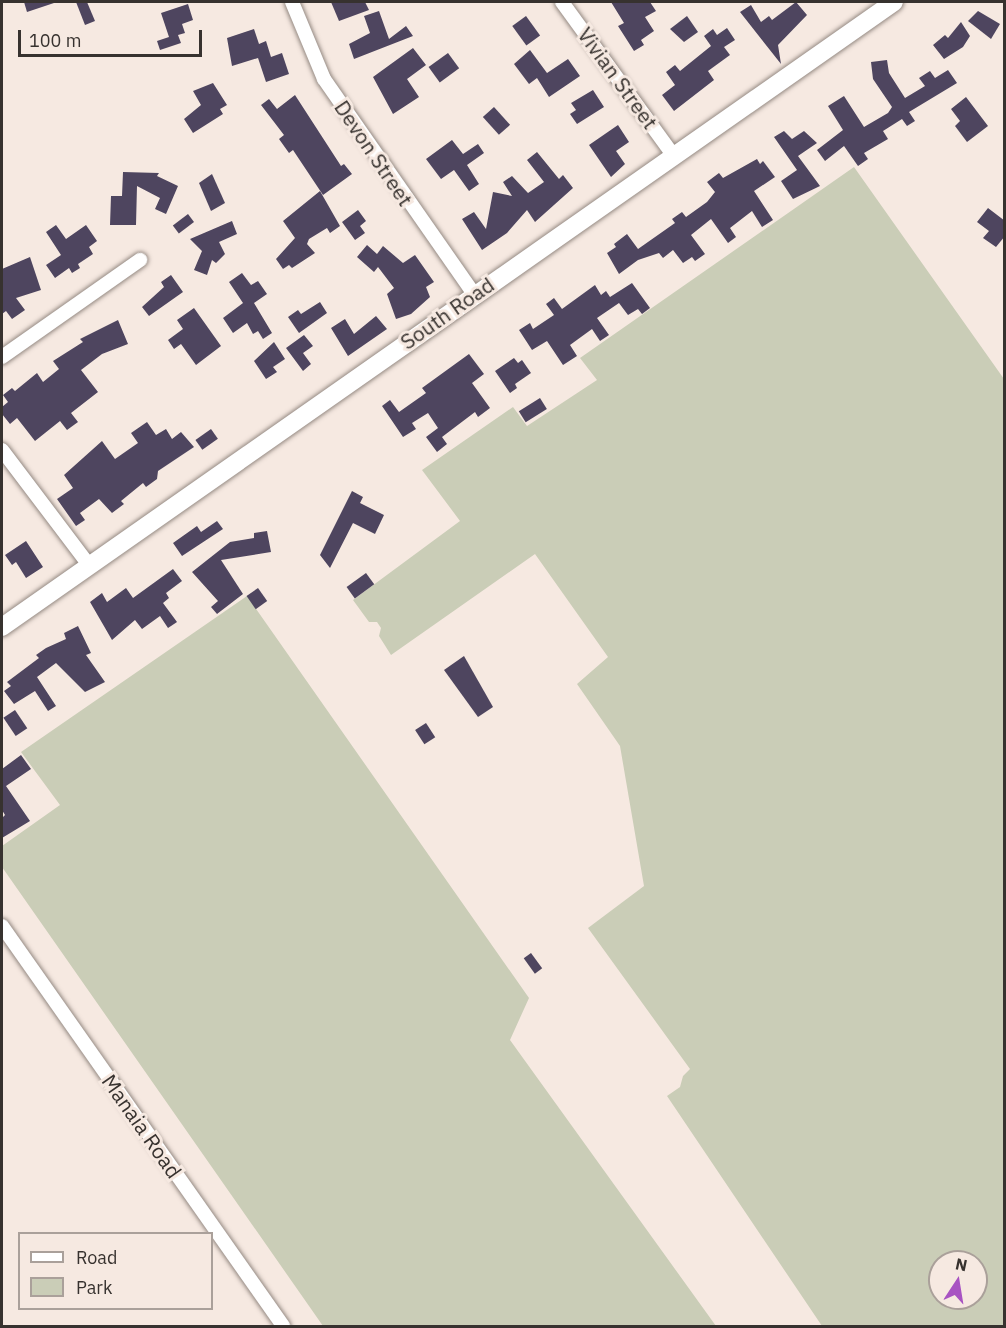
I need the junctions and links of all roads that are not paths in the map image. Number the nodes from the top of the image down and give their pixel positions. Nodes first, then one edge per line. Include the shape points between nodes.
1 (292, 2) edge
2 (562, 2) edge
3 (894, 2) edge
4 (674, 155) junction
5 (140, 261) dead end
6 (474, 294) junction
7 (2, 357) edge
8 (2, 450) edge
9 (89, 565) junction
10 (2, 627) edge
11 (2, 926) edge
12 (283, 1326) edge

1 - 6 street, Devon Street via 324,79
2 - 4 street, Vivian Street
3 - 4 street, South Road
4 - 6 street, South Road
5 - 7 street
6 - 9 street, South Road
8 - 9 street
9 - 10 street, South Road
11 - 12 street, Manaia Road

